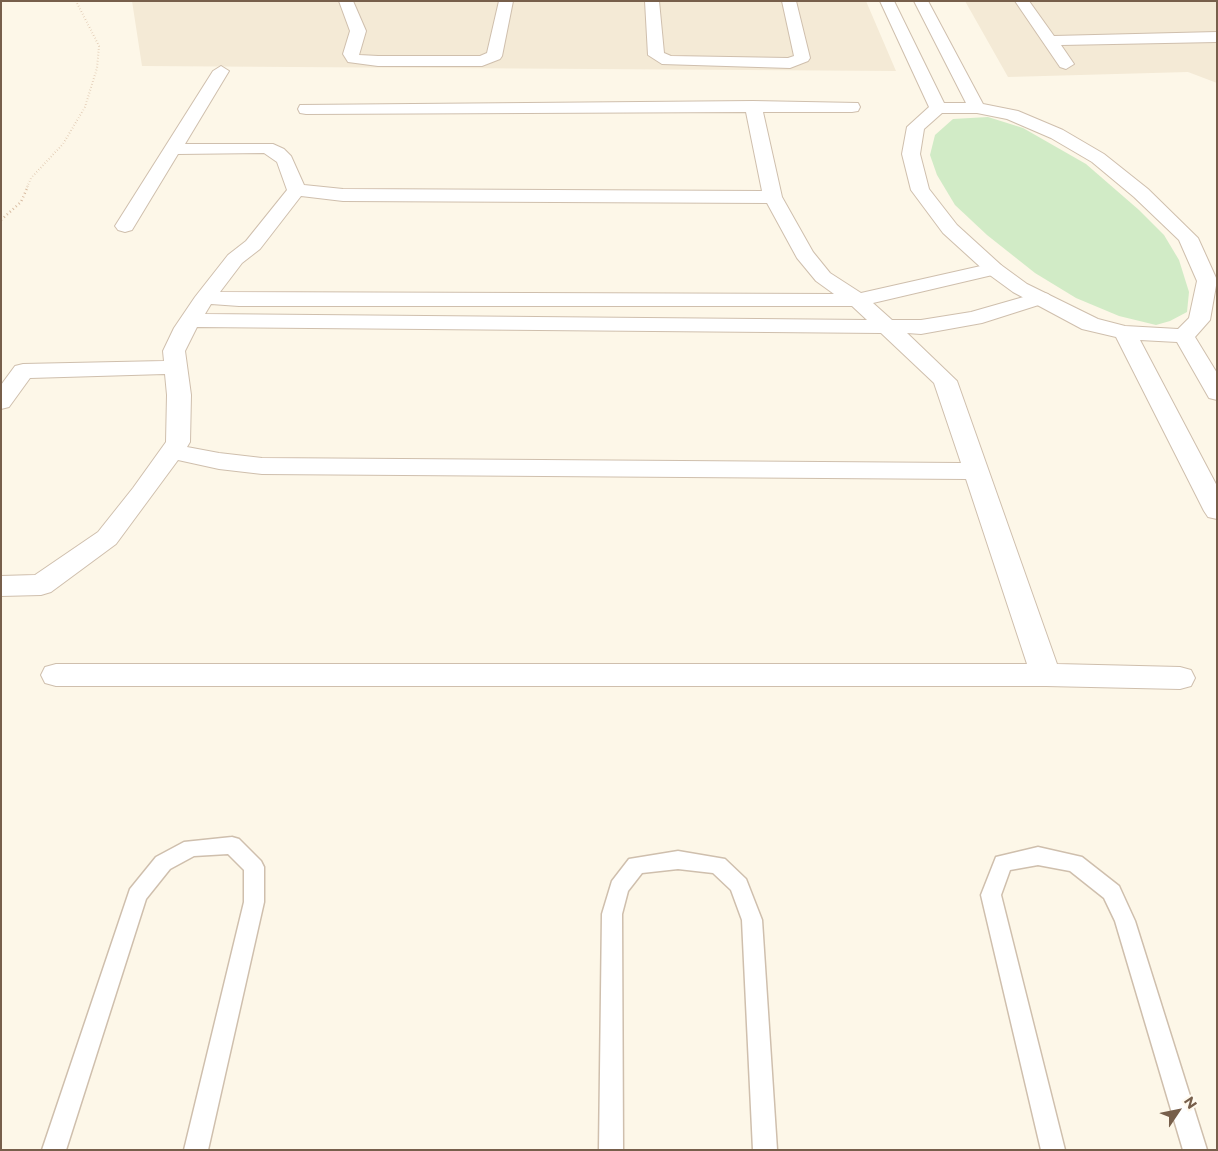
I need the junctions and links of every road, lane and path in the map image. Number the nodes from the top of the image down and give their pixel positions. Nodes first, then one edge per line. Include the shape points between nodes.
1 (76, 1) edge
2 (346, 1) edge
3 (506, 1) edge
4 (652, 1) edge
5 (789, 1) edge
6 (887, 1) edge
7 (921, 1) edge
8 (1022, 1) edge
9 (1217, 37) edge
10 (1049, 41) junction
11 (1066, 64) dead end
12 (221, 71) dead end
13 (752, 106) junction
14 (852, 107) dead end
15 (938, 108) junction
16 (977, 108) junction
17 (306, 109) dead end
18 (172, 149) junction
19 (296, 190) junction
20 (773, 197) junction
21 (1, 220) edge
22 (125, 226) dead end
23 (994, 269) junction
24 (205, 297) junction
25 (1040, 298) junction
26 (858, 300) junction
27 (190, 320) junction
28 (885, 326) junction
29 (1125, 333) junction
30 (1184, 336) junction
31 (176, 367) junction
32 (1217, 393) edge
33 (1, 402) edge
34 (172, 451) junction
35 (976, 470) junction
36 (1217, 511) edge
37 (1, 586) edge
38 (56, 675) dead end
39 (1046, 675) junction
40 (1180, 678) dead end
41 (54, 1150) edge
42 (196, 1150) edge
43 (611, 1150) edge
44 (765, 1150) edge
45 (1053, 1150) edge
46 (1195, 1150) edge

1 - 21 path via 99,46 97,68 85,107 63,144 31,178 21,202
2 - 3 street via 358,31 351,54 354,59 378,61 482,61 494,56
4 - 5 street via 656,55 668,61 790,63 802,58
6 - 15 street
7 - 16 street
8 - 10 street
9 - 10 street
10 - 11 street
12 - 18 street
13 - 14 street
13 - 17 street
13 - 20 street
15 - 16 street
15 - 23 street via 916,127 911,154 920,190 950,229
16 - 30 street via 1012,115 1057,134 1098,158 1188,238 1207,281 1199,320
18 - 19 street via 267,148 285,160
18 - 22 street
19 - 20 street via 343,195
19 - 24 street via 253,245 234,259
20 - 26 street via 804,254 823,277
23 - 25 street
23 - 26 street
24 - 26 street via 239,300
24 - 27 street
25 - 28 street via 974,318 921,327
25 - 29 street via 1090,324
26 - 28 street
27 - 28 street
27 - 31 street via 174,351
28 - 35 street via 945,381
29 - 30 street
29 - 36 street
30 - 32 street
31 - 33 street via 23,371
31 - 34 street via 178,442
34 - 35 street via 262,466
34 - 37 street via 107,538 41,584
35 - 39 street
38 - 39 street
39 - 40 street
41 - 42 lane via 137,895 163,863 191,848 232,845 254,867 254,902
43 - 44 lane via 612,914 619,887 636,865 678,860 718,865 739,885 752,920
45 - 46 lane via 991,895 1003,863 1038,856 1075,863 1112,892 1125,921

